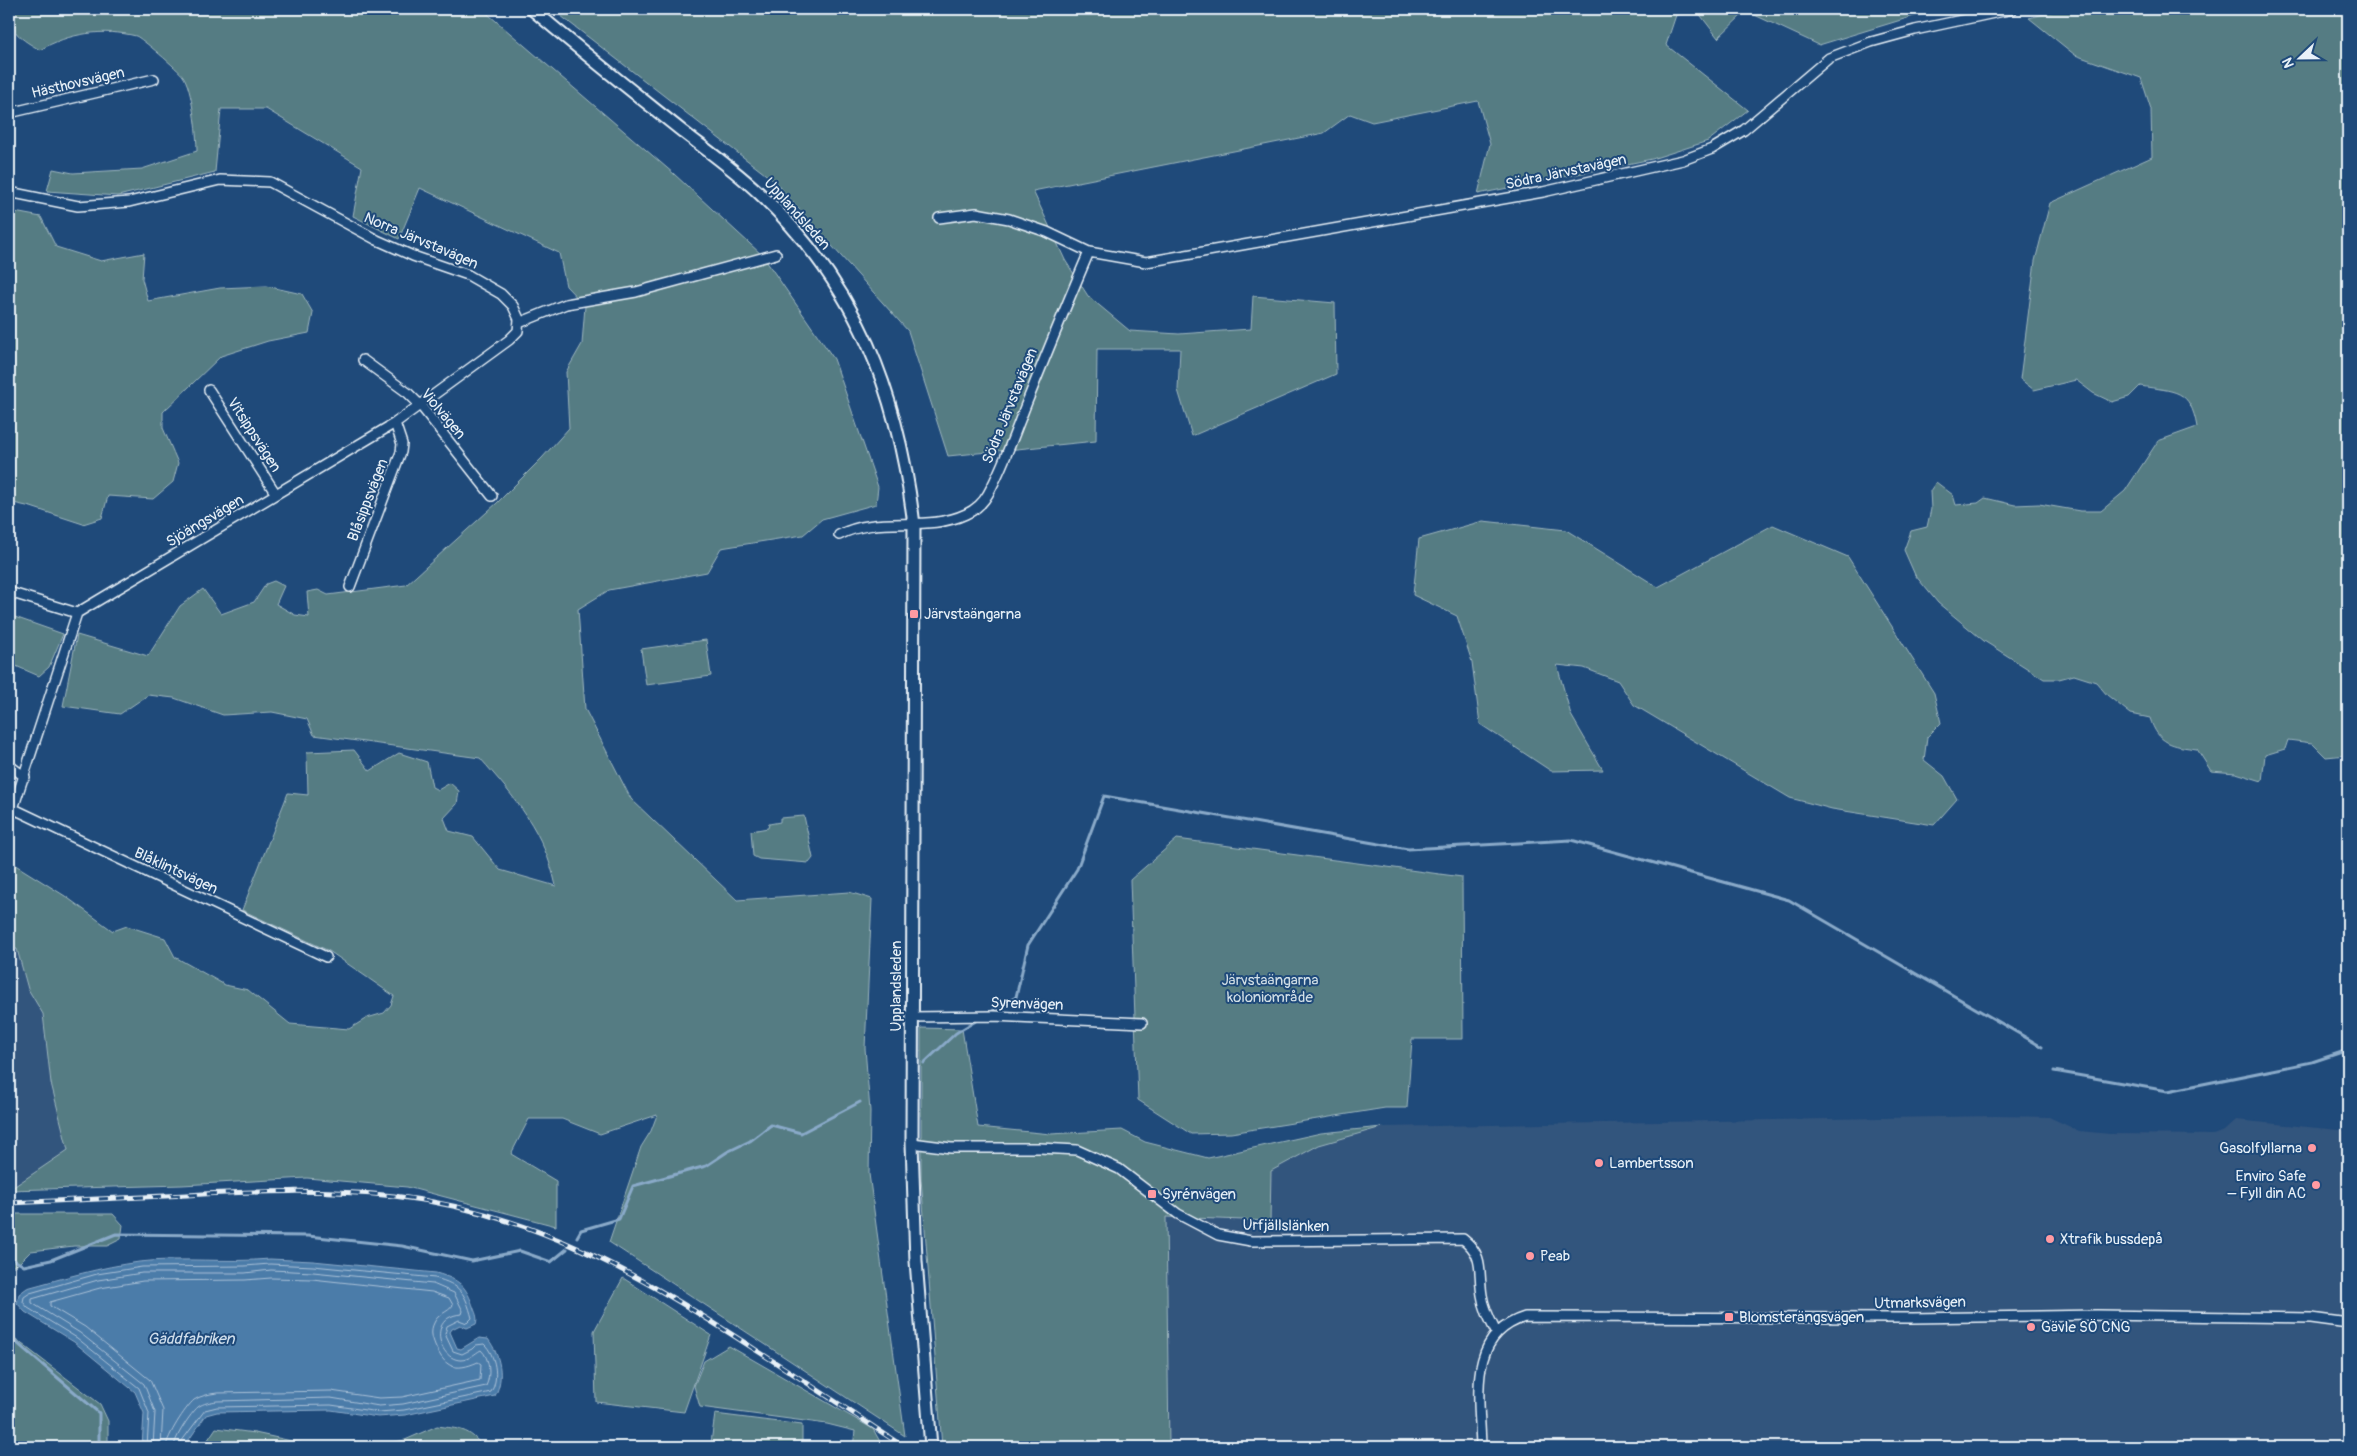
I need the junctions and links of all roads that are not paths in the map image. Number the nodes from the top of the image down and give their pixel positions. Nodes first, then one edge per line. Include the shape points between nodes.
1 (532, 9) edge
2 (2014, 9) edge
3 (154, 79) dead end
4 (9, 113) edge
5 (9, 192) edge
6 (939, 218) dead end
7 (1089, 252) junction
8 (776, 254) dead end
9 (519, 324) junction
10 (363, 360) dead end
11 (209, 390) dead end
12 (421, 406) junction
13 (395, 423) junction
14 (276, 494) junction
15 (492, 496) dead end
16 (914, 525) junction
17 (839, 535) dead end
18 (350, 587) dead end
19 (9, 592) edge
20 (78, 613) junction
21 (9, 765) edge
22 (25, 776) junction
23 (14, 809) junction
24 (9, 820) edge
25 (326, 957) dead end
26 (911, 1017) junction
27 (1142, 1023) dead end
28 (912, 1144) junction
29 (2348, 1323) edge
30 (1496, 1332) junction
31 (931, 1447) edge
32 (1480, 1447) edge

1 - 16 street, Upplandsleden via 744,179 817,258 847,303 876,361 902,442
2 - 7 street, Södra Järvstavägen via 1914,30 1829,58 1744,130 1712,149 1675,162 1543,192 1160,260 1137,261
3 - 4 street, Hästhovsvägen
5 - 9 street, Norra Järvstavägen via 78,206 129,202 220,180 270,182 377,240 484,284 508,299 518,314
6 - 7 street, Södra Järvstavägen via 976,213 1009,219 1048,232
7 - 16 street, Södra Järvstavägen via 988,495 960,517
8 - 9 street via 636,292 566,304
9 - 12 street, Sjöängsvägen via 518,331 509,340
10 - 12 street, Violvägen
11 - 14 street, Vitsippsvägen
12 - 13 street, Sjöängsvägen
12 - 15 street, Violvägen
13 - 14 street, Sjöängsvägen
13 - 18 street, Blåsippsvägen via 402,444 401,452
14 - 20 street, Sjöängsvägen
16 - 17 street via 872,525
16 - 26 street, Upplandsleden
19 - 20 street
20 - 22 street
21 - 22 street
22 - 23 street
23 - 24 street
23 - 25 street, Blåklintsvägen
26 - 27 street, Syrenvägen via 994,1016
26 - 28 street, Upplandsleden
28 - 30 street, Urfjällslänken via 951,1148 1077,1150 1119,1169 1178,1214 1226,1237 1251,1241 1462,1239 1472,1246 1480,1266 1485,1308
28 - 31 street, Upplandsleden via 916,1261
29 - 30 street, Utmarksvägen via 2311,1318 2097,1315 1913,1318 1525,1316
30 - 32 street, Utmarksvägen via 1483,1355 1479,1381

